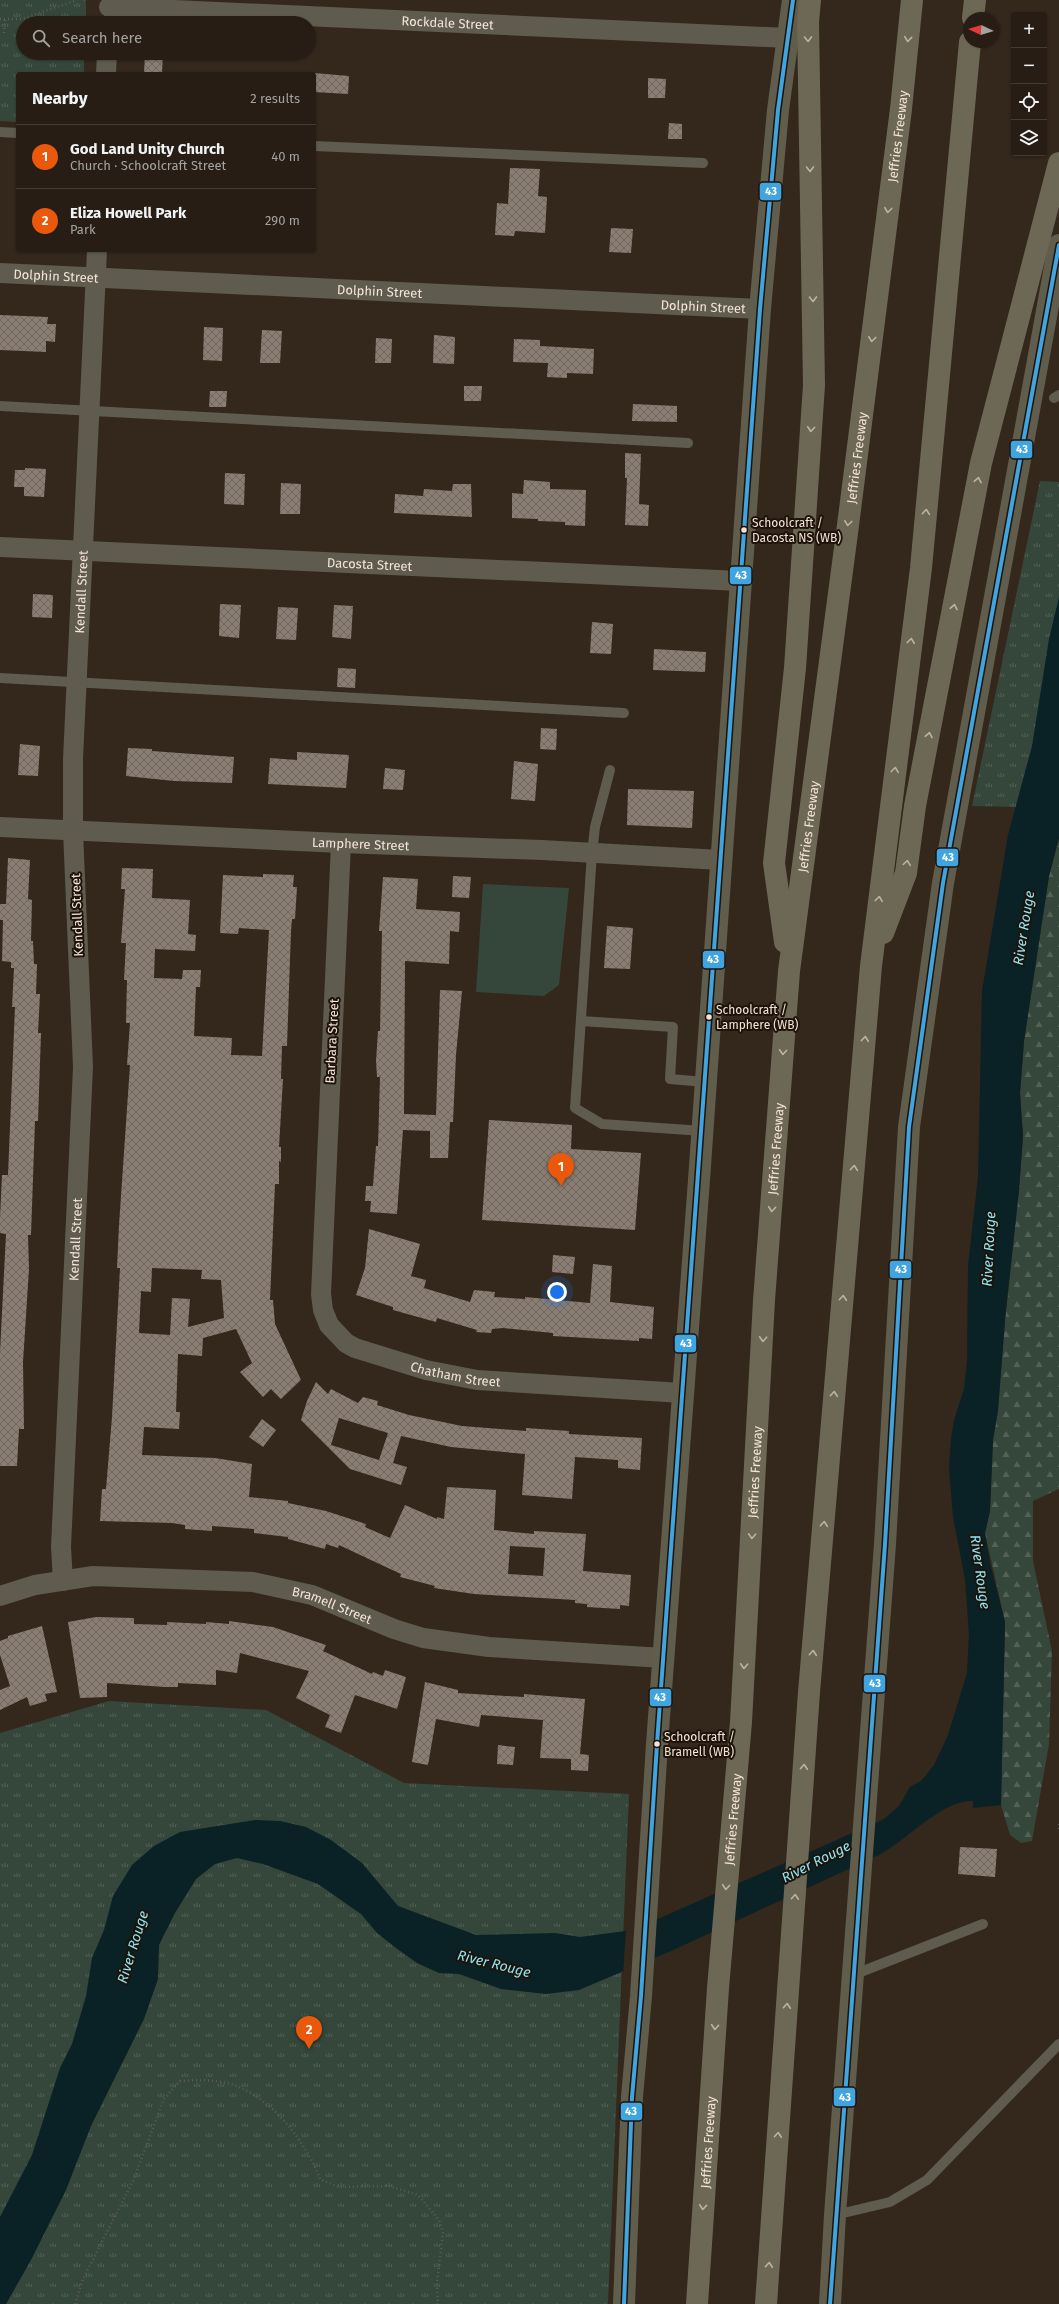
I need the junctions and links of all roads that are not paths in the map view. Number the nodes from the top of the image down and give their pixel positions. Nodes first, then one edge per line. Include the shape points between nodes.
1 (793, 0) edge
2 (810, 0) edge
3 (912, 0) edge
4 (975, 0) edge
5 (109, 10) edge
6 (974, 12) edge
7 (254, 16) edge
8 (316, 19) edge
9 (787, 38) junction
10 (969, 48) edge
11 (107, 60) edge
12 (106, 72) edge
13 (0, 132) edge
14 (16, 133) edge
15 (316, 146) edge
16 (703, 163) dead end
17 (1059, 163) edge
18 (1059, 245) edge
19 (97, 252) edge
20 (0, 273) edge
21 (96, 278) junction
22 (760, 309) junction
23 (1052, 318) edge
24 (0, 406) edge
25 (90, 410) junction
26 (688, 443) dead end
27 (0, 547) edge
28 (83, 551) junction
29 (740, 581) junction
30 (0, 678) edge
31 (77, 682) junction
32 (624, 713) dead end
33 (610, 770) dead end
34 (0, 827) edge
35 (73, 831) junction
36 (341, 843) junction
37 (592, 853) junction
38 (721, 860) junction
39 (871, 966) junction
40 (789, 971) junction
41 (581, 1021) junction
42 (706, 1082) junction
43 (703, 1131) junction
44 (324, 1239) joint
45 (682, 1393) junction
46 (62, 1581) junction
47 (0, 1596) edge
48 (663, 1658) junction
49 (983, 1924) dead end
50 (853, 1975) junction
51 (1059, 2044) edge
52 (835, 2215) junction
53 (624, 2304) edge
54 (697, 2304) edge
55 (766, 2304) edge
56 (830, 2304) edge

1 - 9 main road
2 -> 40 highway via 808,22 814,385 795,668 774,864
3 -> 40 highway, Jeffries Freeway via 899,125
4 - 6 highway
5 - 7 street, Rockdale Street
8 - 9 street, Rockdale Street
9 - 22 main road
39 -> 10 highway via 920,568
11 - 12 street
13 - 14 lane
15 - 16 lane
39 -> 17 highway via 906,873 915,806 981,463
18 - 23 main road
19 - 21 street, Kendall Street
20 - 21 street, Dolphin Street
21 - 22 street, Dolphin Street
21 - 25 street, Kendall Street
22 - 29 main road
23 - 50 main road via 942,883 909,1127 885,1544
24 - 25 lane
25 - 26 lane
25 - 28 street, Kendall Street
27 - 28 street, Dacosta Street
28 - 29 street, Dacosta Street
28 - 31 street, Kendall Street
29 - 38 main road
30 - 31 lane
31 - 32 lane
31 - 35 street, Kendall Street
33 - 37 lane via 595,826
34 - 35 street, Lamphere Street
35 - 36 street, Lamphere Street
35 - 46 street, Kendall Street via 83,1067 61,1540
36 - 37 street, Lamphere Street
36 - 44 street, Barbara Street
37 - 38 street, Lamphere Street
37 - 41 lane
38 - 42 main road
55 -> 39 highway via 810,1692
40 -> 54 highway, Jeffries Freeway via 764,1300 741,1722 718,1988
41 - 42 lane via 673,1027 670,1079
41 - 43 lane via 575,1108 602,1124
42 - 43 main road
43 - 45 main road
44 - 45 street, Chatham Street via 321,1294 323,1310 329,1325 338,1337 354,1348 451,1376
45 - 48 main road
46 - 47 street, Bramell Street via 35,1585
46 - 48 street, Bramell Street via 113,1576 253,1582 312,1595 394,1629 423,1638 489,1647
48 - 53 main road via 632,2097
49 - 50 lane
50 - 52 main road
51 - 52 lane via 927,2180 890,2202
52 - 56 main road

